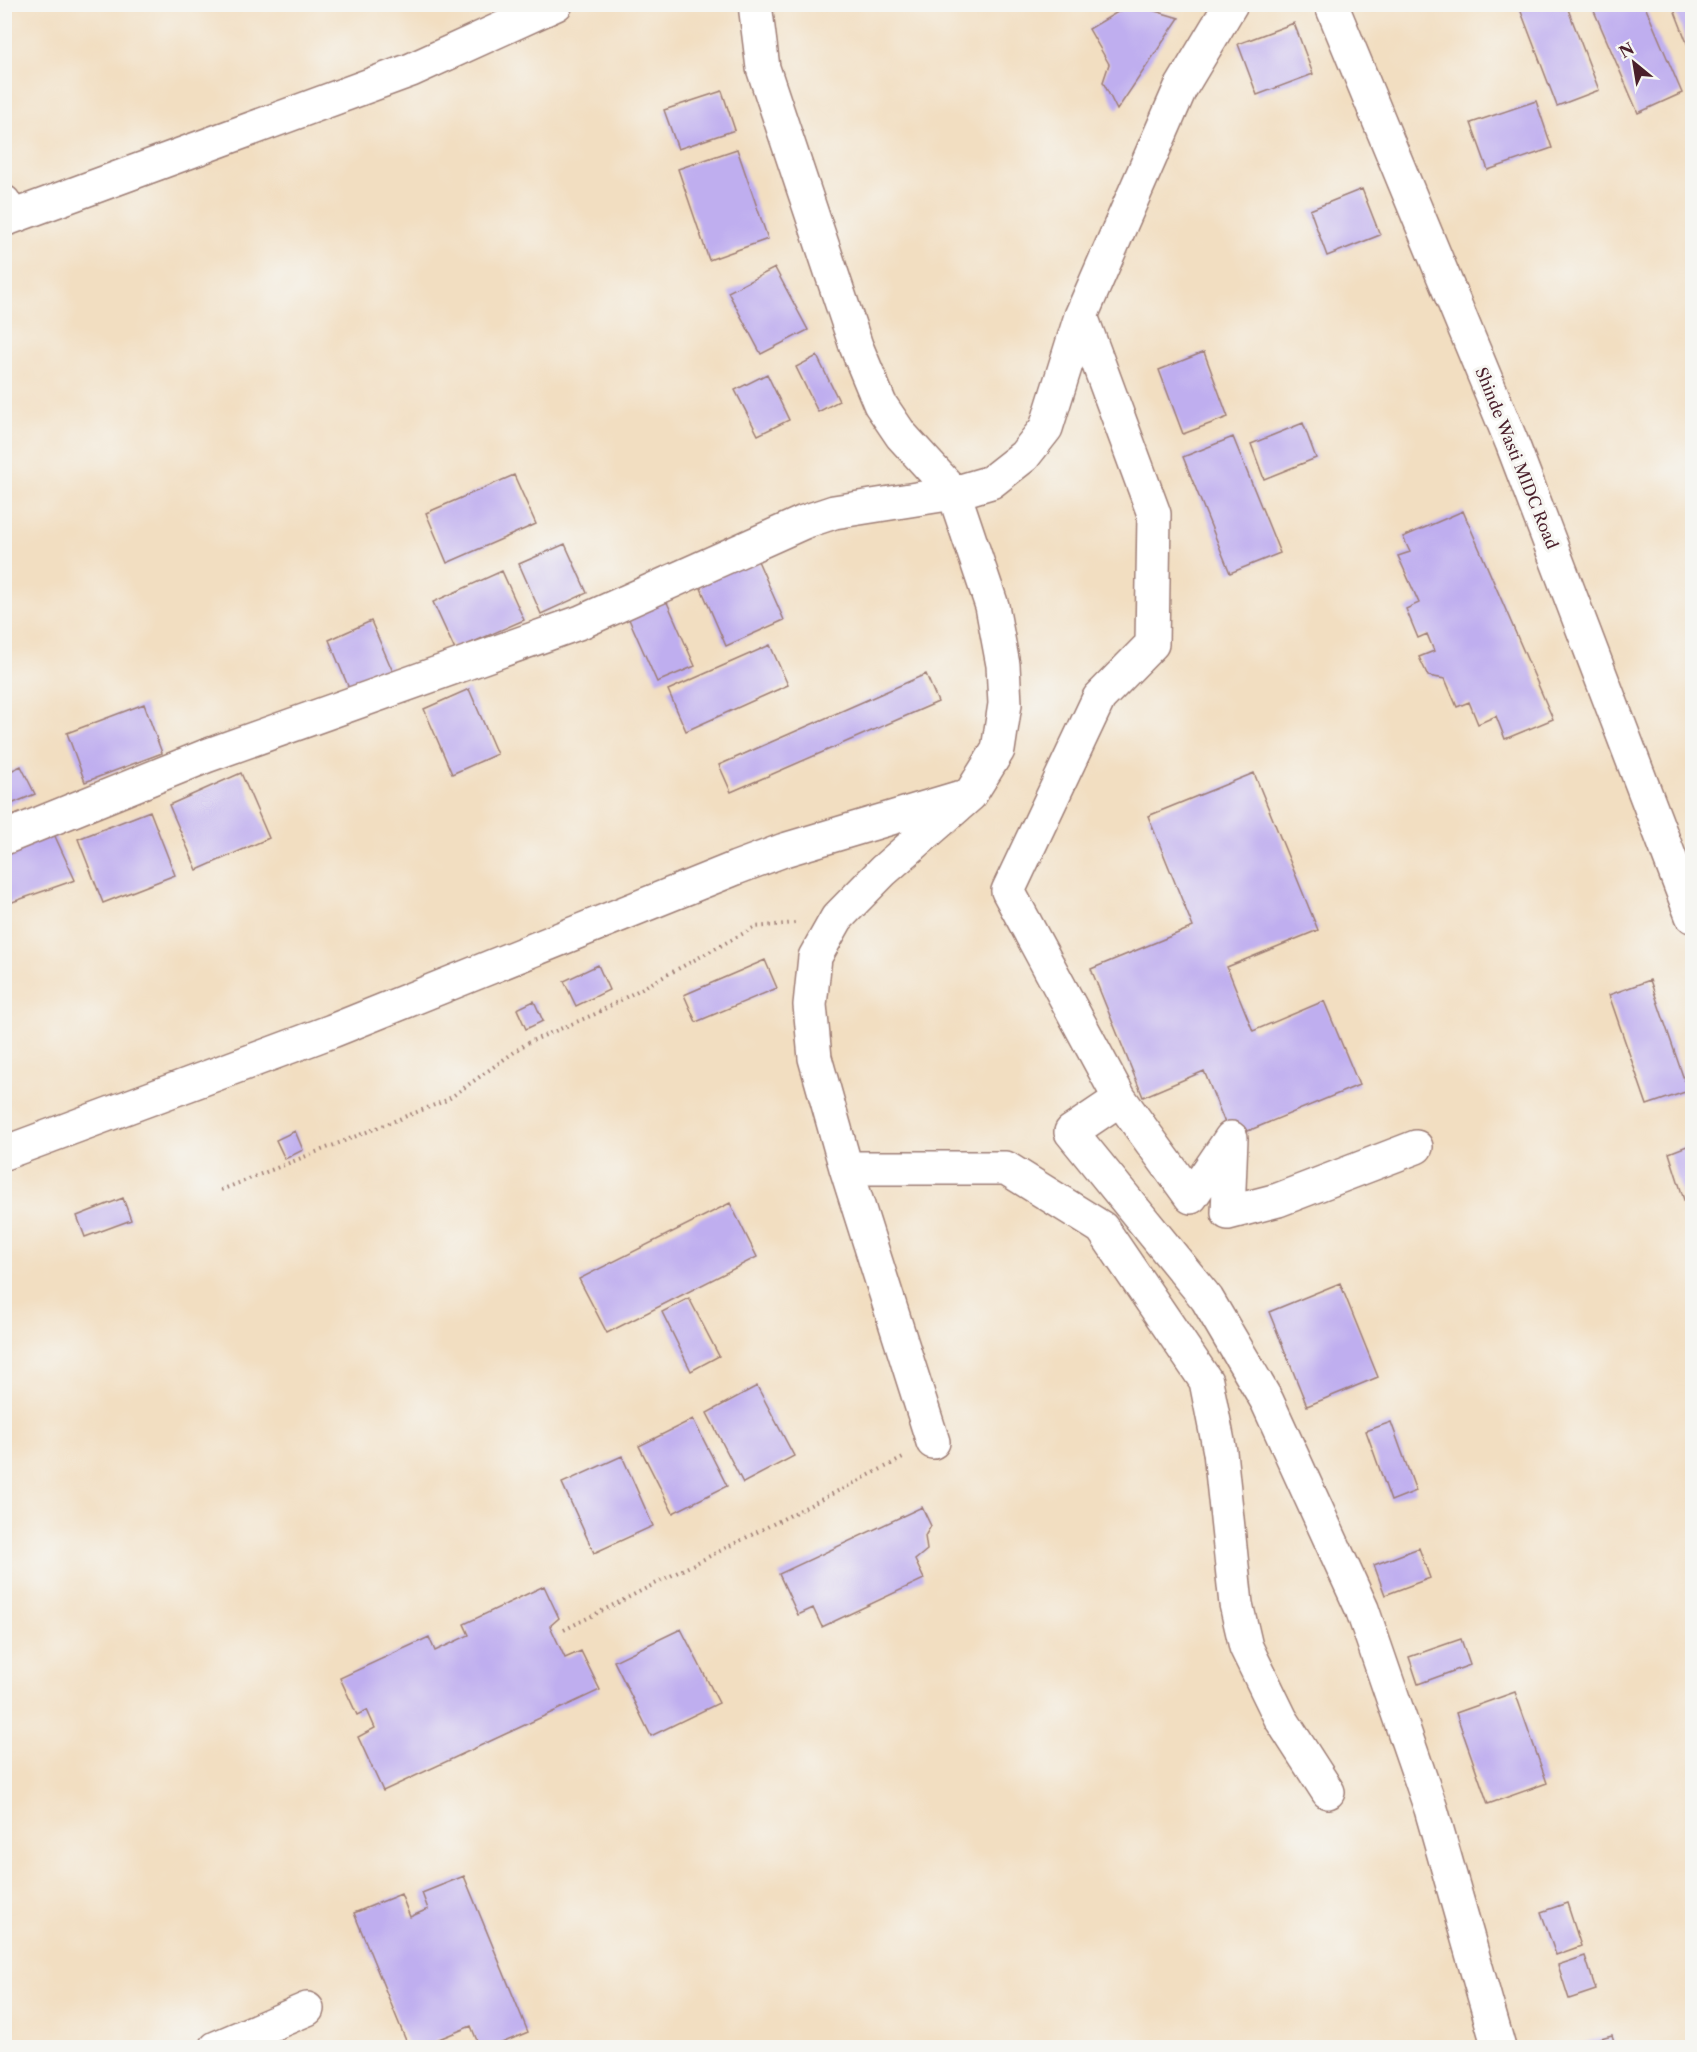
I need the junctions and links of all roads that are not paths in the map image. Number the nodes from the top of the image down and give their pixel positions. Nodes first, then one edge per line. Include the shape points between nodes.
1 (556, 4) edge
2 (755, 4) edge
3 (1231, 4) edge
4 (1332, 4) edge
5 (6, 213) edge
6 (1081, 316) junction
7 (954, 493) junction
8 (970, 795) junction
9 (4, 838) edge
10 (1692, 916) edge
11 (1120, 1099) junction
12 (1416, 1147) dead end
13 (4, 1153) edge
14 (846, 1168) junction
15 (933, 1442) road end
16 (1328, 1792) dead end
17 (307, 2009) dead end
18 (216, 2048) edge
19 (1499, 2048) edge

1 - 5 street via 411,70
2 - 7 street via 763,68 864,365 880,404 901,435
3 - 6 street via 1180,89
4 - 10 street, Shinde Wasti MIDC Road via 1512,443
6 - 7 street via 1046,428 1024,456 991,482
6 - 11 street via 1154,514 1152,644 1099,698 1008,891
7 - 8 street via 992,606 1003,665 998,750
7 - 9 street via 834,512 804,522 582,622 217,752
8 - 13 street via 735,868 332,1031
8 - 14 street via 883,871 837,918 815,957 810,1005 815,1058
11 - 12 street via 1191,1197 1231,1138 1228,1213 1278,1200
11 - 19 street via 1071,1132 1207,1299 1267,1401 1362,1609 1431,1809
14 - 15 street
14 - 16 street via 1006,1168 1102,1228 1206,1381 1220,1452 1236,1604 1246,1647 1281,1719
17 - 18 street

